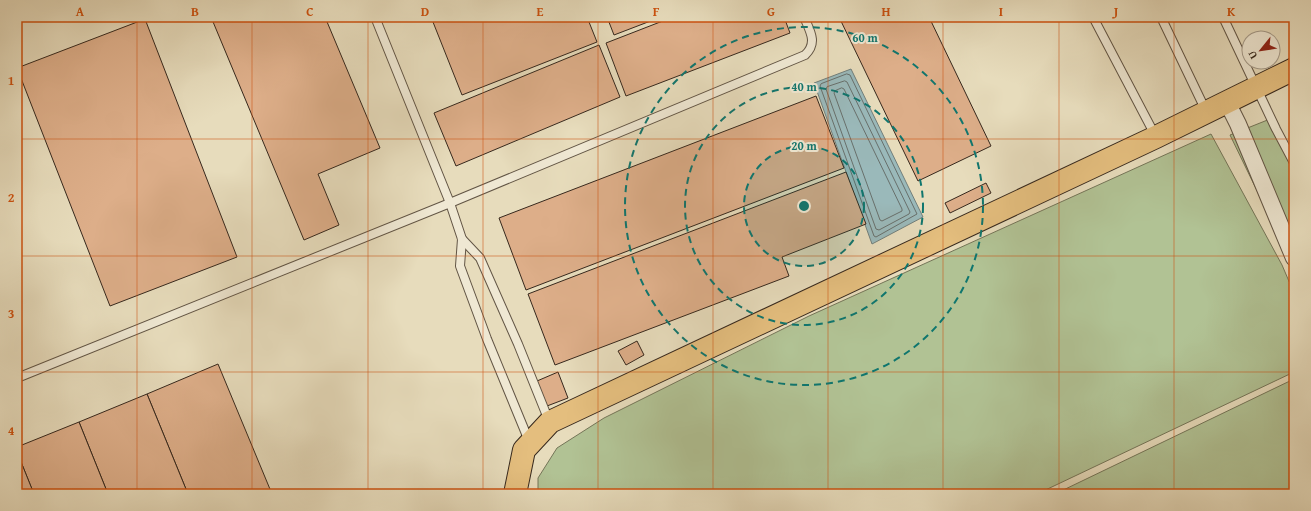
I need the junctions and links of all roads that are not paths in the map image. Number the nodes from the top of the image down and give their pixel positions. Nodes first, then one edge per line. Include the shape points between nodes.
1 (375, 17) edge
2 (804, 17) edge
3 (1093, 17) edge
4 (1161, 17) edge
5 (1223, 17) edge
6 (1294, 69) edge
7 (1256, 88) junction
8 (1227, 102) junction
9 (1206, 112) junction
10 (1156, 137) junction
11 (1294, 163) edge
12 (450, 203) junction
13 (462, 239) junction
14 (1294, 258) edge
15 (17, 378) edge
16 (550, 422) junction
17 (530, 443) junction
18 (514, 494) edge

1 - 12 lane
2 - 12 lane via 813,40 811,49 805,55
3 - 10 lane
4 - 9 lane
5 - 7 lane
6 - 7 main road
7 - 8 main road
7 - 11 lane
8 - 9 main road
8 - 14 street
9 - 10 main road
10 - 16 main road
12 - 13 lane
12 - 15 lane
13 - 16 lane via 480,258
13 - 17 lane via 460,266
16 - 17 main road
17 - 18 main road via 524,450

